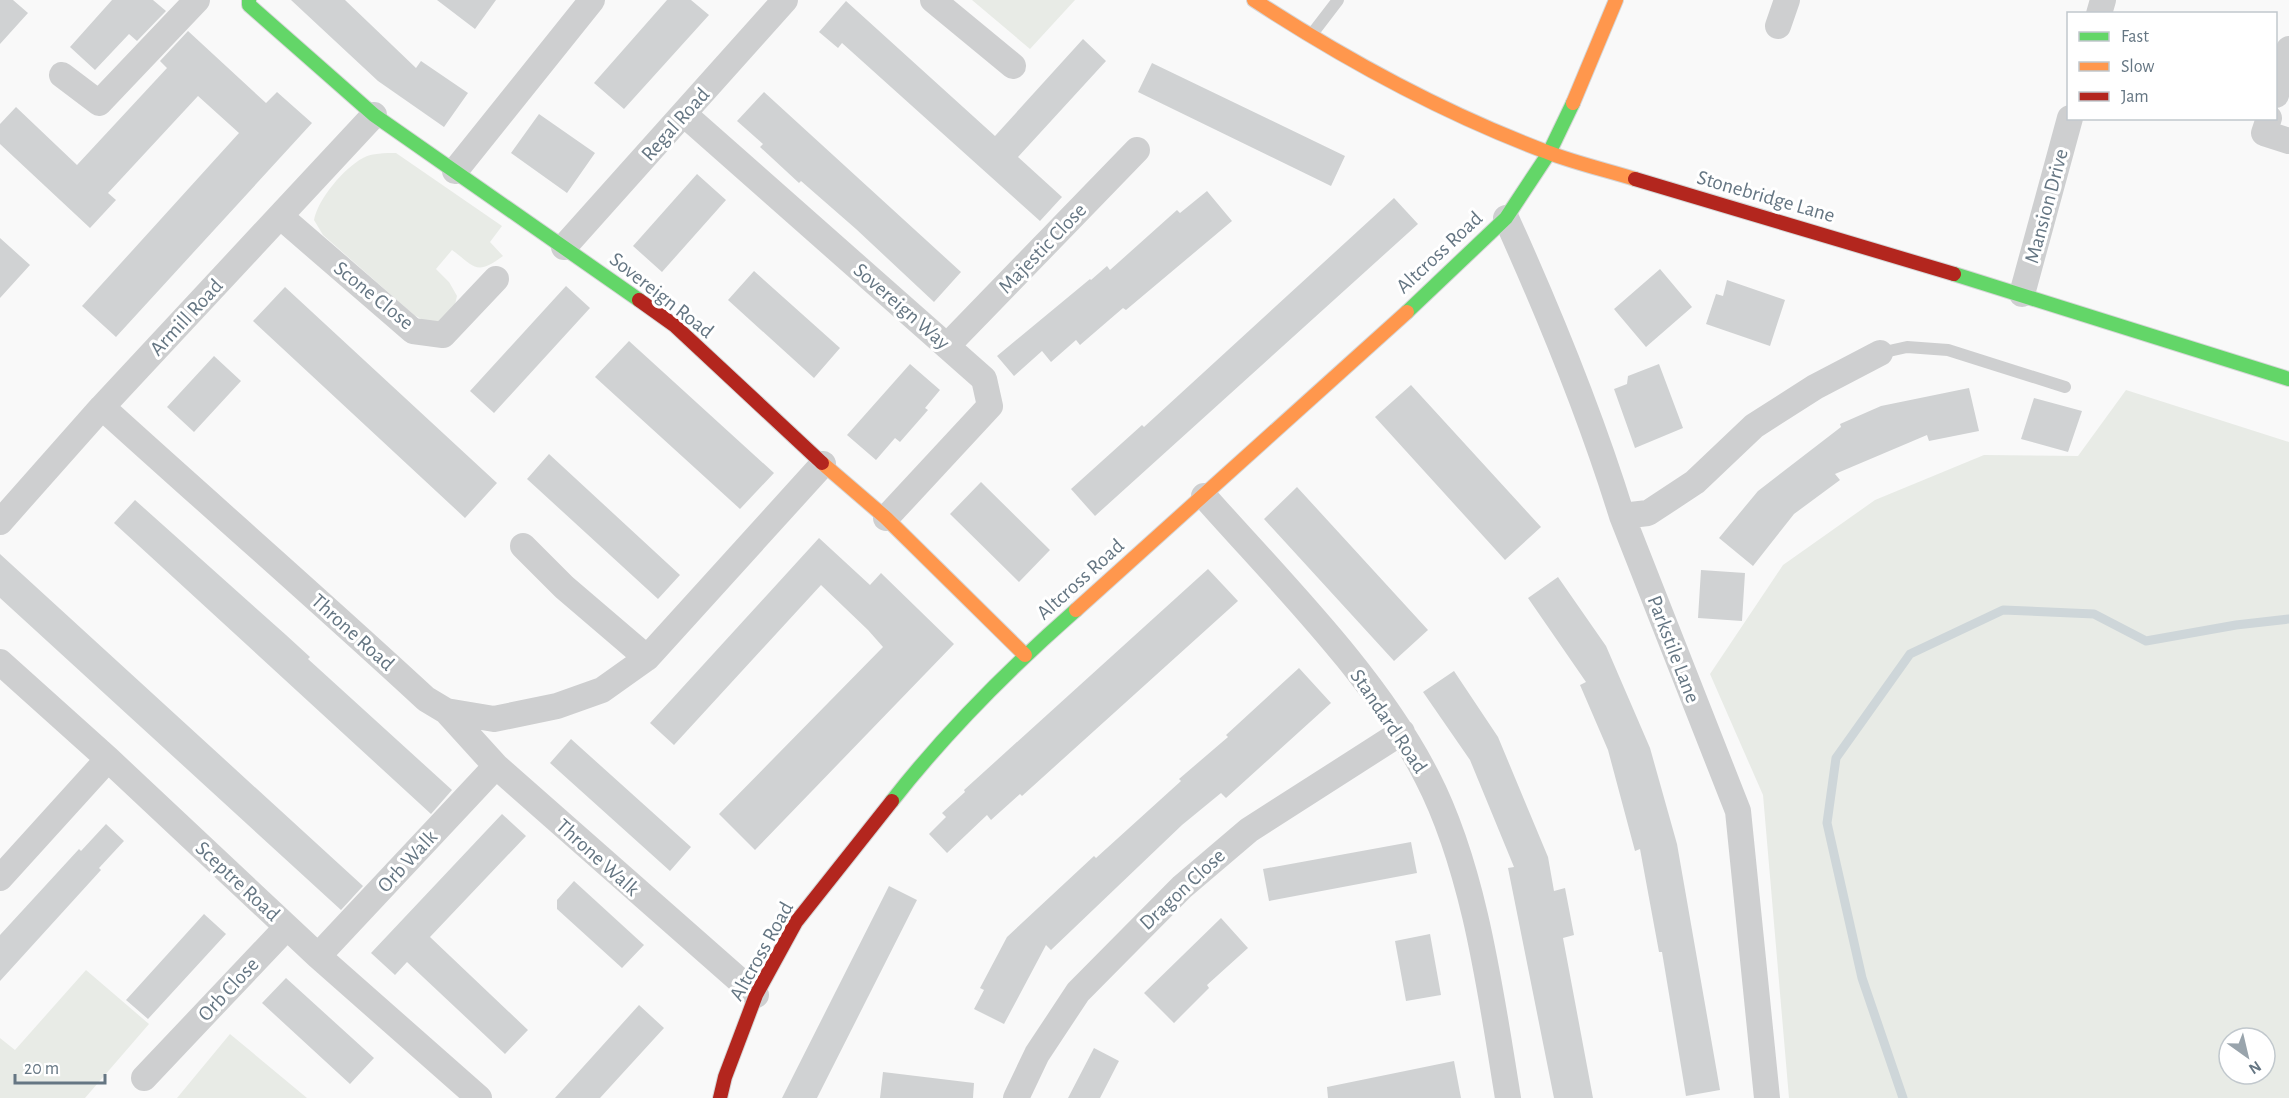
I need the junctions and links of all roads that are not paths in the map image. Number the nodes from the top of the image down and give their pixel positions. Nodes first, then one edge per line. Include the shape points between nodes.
1 (197, 0) edge
2 (785, 0) edge
3 (933, 0) edge
4 (1254, 0) edge
5 (1338, 0) edge
6 (1616, 0) edge
7 (1787, 0) edge
8 (243, 2) edge
9 (587, 2) edge
10 (1778, 26) dead end
11 (1309, 38) junction
12 (2289, 49) edge
13 (1013, 66) dead end
14 (62, 75) dead end
15 (2277, 91) edge
16 (684, 114) junction
17 (374, 115) junction
18 (2069, 120) edge
19 (2268, 120) edge
20 (2289, 141) edge
21 (1137, 150) dead end
22 (1549, 153) junction
23 (454, 171) junction
24 (280, 216) junction
25 (1506, 218) junction
26 (564, 247) junction
27 (496, 279) dead end
28 (2022, 294) junction
29 (947, 346) junction
30 (1880, 353) joint
31 (2289, 379) edge
32 (2065, 387) dead end
33 (102, 407) junction
34 (823, 464) junction
35 (1204, 496) junction
36 (1622, 516) junction
37 (886, 518) junction
38 (0, 522) edge
39 (523, 546) dead end
40 (1025, 655) junction
41 (646, 658) junction
42 (0, 662) edge
43 (446, 711) junction
44 (1402, 732) junction
45 (108, 759) junction
46 (496, 766) junction
47 (0, 878) edge
48 (286, 927) junction
49 (318, 956) junction
50 (756, 995) junction
51 (144, 1078) dead end
52 (479, 1098) edge
53 (720, 1098) edge
54 (1016, 1098) edge
55 (1508, 1098) edge
56 (1767, 1098) edge

1 - 14 street via 99,103
2 - 16 street, Regal Road
3 - 13 street
4 - 11 street, Stonebridge Lane
5 - 11 lane
6 - 22 street, Altcross Road
7 - 10 street
8 - 17 street, Sovereign Road
9 - 23 street
11 - 22 street, Stonebridge Lane via 1450,112
12 - 15 street
16 - 26 street, Regal Road
16 - 29 street, Sovereign Way
17 - 23 street, Sovereign Road
17 - 24 street, Armill Road
18 - 28 street, Mansion Drive
19 - 20 street via 2264,133
21 - 29 street, Majestic Close
22 - 25 street, Altcross Road
22 - 28 street, Stonebridge Lane
23 - 26 street, Sovereign Road
24 - 27 street, Scone Close via 413,331 443,334
24 - 33 street, Armill Road
25 - 35 street, Altcross Road
25 - 36 street, Parkstile Lane via 1610,476
26 - 34 street, Sovereign Road via 674,325
28 - 31 street, Stonebridge Lane
29 - 37 street, Sovereign Way via 984,379 990,406
30 - 32 lane via 1907,347 1948,350
30 - 36 street via 1815,387 1754,426 1695,482 1648,513
33 - 38 street, Armill Road
33 - 43 street, Throne Road via 426,699
34 - 37 street, Sovereign Road
34 - 41 street, Throne Road
35 - 40 street, Altcross Road
35 - 44 street, Standard Road via 1347,658
36 - 56 street, Parkstile Lane via 1738,811
37 - 40 street, Sovereign Road
39 - 41 street
40 - 50 street, Altcross Road via 912,775 796,921
41 - 43 street, Throne Road via 602,690 557,706 494,719
42 - 45 street, Sceptre Road
43 - 46 street, Throne Walk
44 - 54 street, Dragon Close via 1249,830 1182,887 1078,992 1037,1054
44 - 55 street, Standard Road via 1448,825 1470,894
45 - 47 street
45 - 48 street, Sceptre Road
46 - 49 street, Orb Walk
46 - 50 street, Throne Walk
48 - 49 street, Sceptre Road
48 - 51 street, Orb Close
49 - 52 street, Sceptre Road
50 - 53 street, Altcross Road

